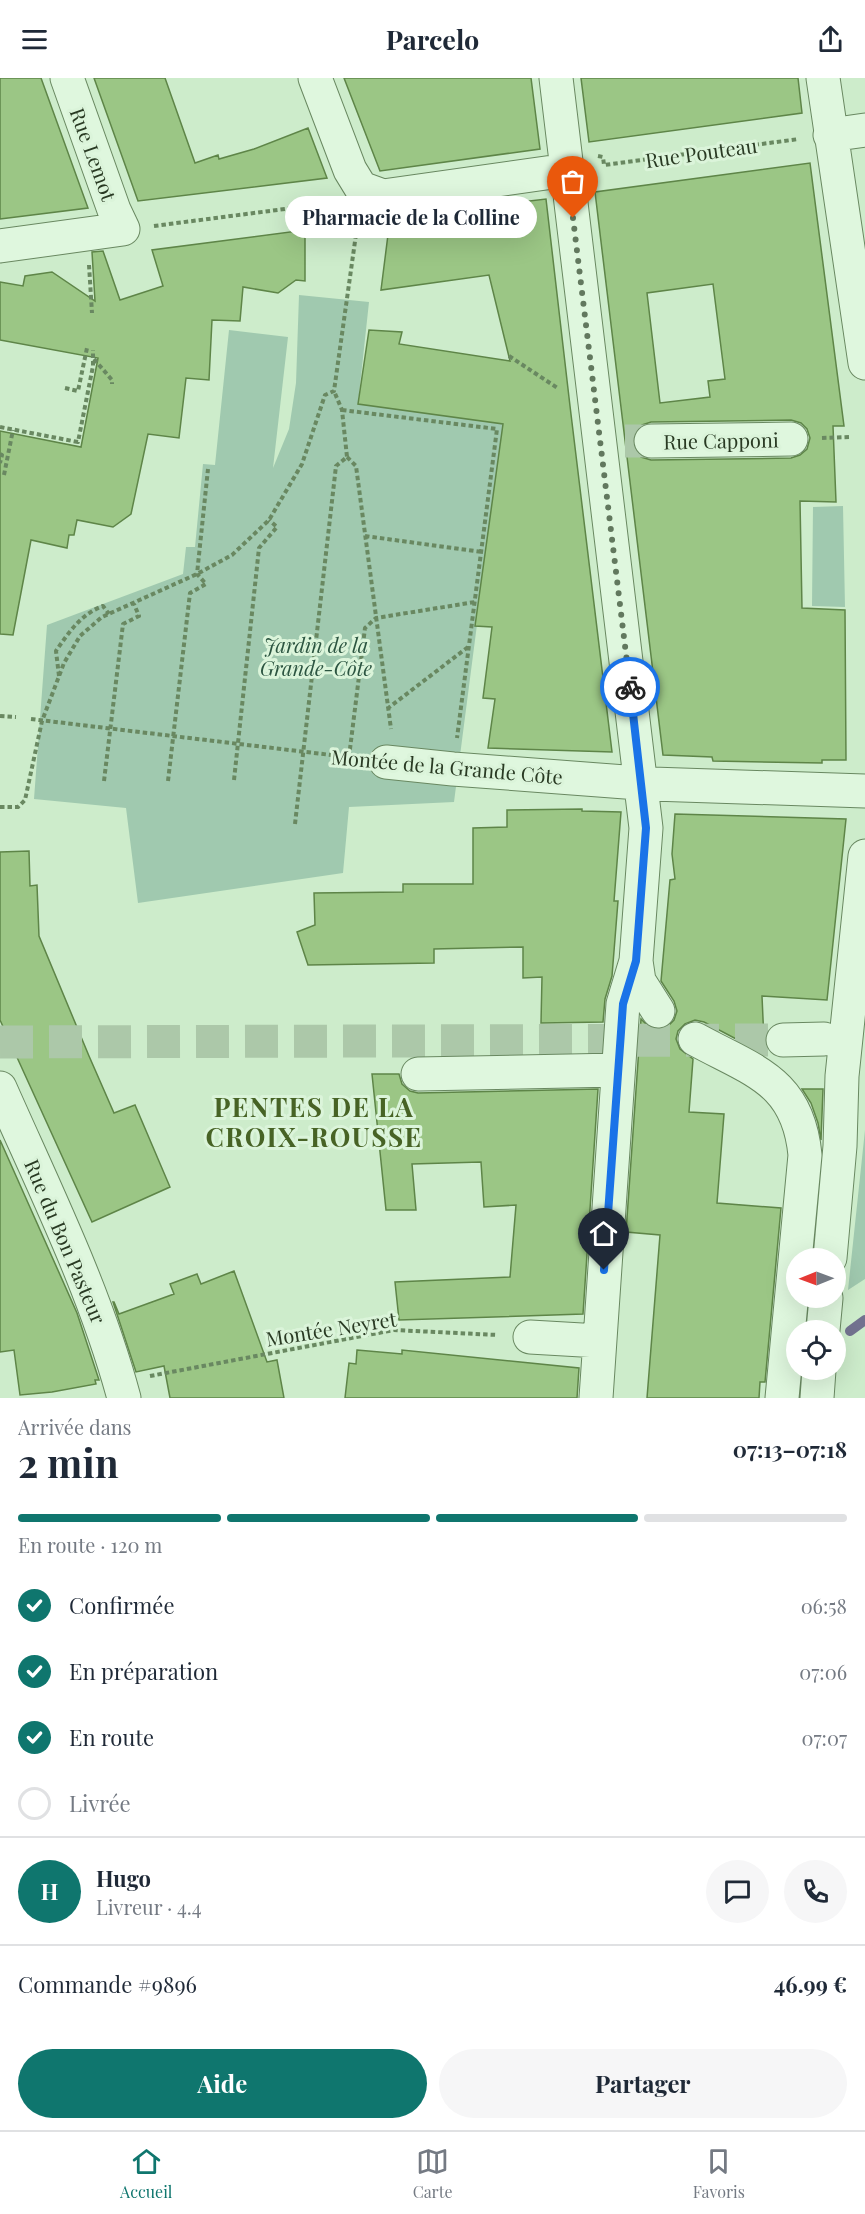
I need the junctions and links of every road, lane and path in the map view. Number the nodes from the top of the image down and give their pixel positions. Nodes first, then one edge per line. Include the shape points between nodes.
1 (67, 78) edge
2 (315, 78) edge
3 (556, 78) edge
4 (823, 78) edge
5 (865, 130) edge
6 (830, 135) junction
7 (794, 140) dead end
8 (608, 165) dead end
9 (567, 170) junction
10 (326, 204) dead end
11 (357, 225) dead end
12 (138, 228) junction
13 (0, 246) edge
14 (88, 254) dead end
15 (92, 313) dead end
16 (87, 348) dead end
17 (93, 350) dead end
18 (509, 356) dead end
19 (94, 359) junction
20 (865, 363) edge
21 (112, 384) dead end
22 (65, 388) dead end
23 (334, 391) junction
24 (562, 391) dead end
25 (342, 410) junction
26 (0, 427) edge
27 (13, 429) junction
28 (791, 439) dead end
29 (632, 441) tunnel mouth
30 (0, 454) edge
31 (347, 457) junction
32 (0, 463) edge
33 (208, 469) dead end
34 (4, 475) dead end
35 (269, 520) junction
36 (365, 536) junction
37 (482, 552) junction
38 (197, 574) junction
39 (475, 602) junction
40 (134, 603) junction
41 (109, 614) junction
42 (376, 618) junction
43 (469, 646) junction
44 (59, 677) junction
45 (387, 709) junction
46 (0, 716) edge
47 (16, 717) dead end
48 (31, 719) dead end
49 (42, 721) junction
50 (111, 729) junction
51 (173, 736) junction
52 (456, 741) dead end
53 (238, 744) junction
54 (303, 752) junction
55 (350, 757) junction
56 (391, 762) junction
57 (168, 780) dead end
58 (234, 780) dead end
59 (104, 781) dead end
60 (642, 783) junction
61 (865, 792) edge
62 (0, 807) edge
63 (295, 824) dead end
64 (865, 856) edge
65 (636, 961) junction
66 (658, 1011) dead end
67 (695, 1039) dead end
68 (824, 1039) dead end
69 (783, 1040) tunnel mouth
70 (618, 1071) junction
71 (418, 1074) dead end
72 (0, 1088) edge
73 (831, 1248) edge
74 (517, 1336) joint
75 (599, 1341) junction
76 (818, 1380) edge
77 (133, 1388) edge
78 (596, 1398) edge
79 (782, 1398) edge
80 (817, 1398) edge

1 - 12 street, Rue Lemot via 114,210
2 - 9 street via 350,170 362,188 383,196
3 - 9 street
4 - 6 street
5 - 6 street
6 - 20 street
7 - 8 path, Rue Pouteau
9 - 60 street
10 - 12 path
11 - 23 path
12 - 13 street
14 - 15 path
16 - 22 path via 78,391
17 - 19 path
18 - 24 path
19 - 21 path
19 - 27 path via 78,442
23 - 25 path
23 - 35 path via 325,395 302,464
25 - 31 path
25 - 37 path via 497,429
26 - 27 path
27 - 34 path
28 - 29 street, Rue Capponi
30 - 32 path
31 - 36 path via 356,466
31 - 54 path via 336,466
33 - 38 path
35 - 38 path via 232,555
35 - 53 path via 277,527 259,548
36 - 37 path
36 - 42 path
37 - 39 path
38 - 40 path
38 - 51 path via 206,584 190,593
39 - 42 path
39 - 43 path
40 - 41 path
40 - 50 path via 139,616 123,624
41 - 44 path via 80,636
41 - 44 path via 103,606 88,612 71,629 56,651
42 - 45 path
42 - 55 path via 365,628
43 - 45 path
43 - 52 path
44 - 49 path
45 - 56 path
46 - 47 path
48 - 49 path, Montée de la Grande Côte
49 - 50 path, Montée de la Grande Côte
49 - 62 path via 25,800 18,807
50 - 51 path, Montée de la Grande Côte
50 - 59 path
51 - 53 path, Montée de la Grande Côte
51 - 57 path
53 - 54 path, Montée de la Grande Côte
53 - 58 path
54 - 55 path, Montée de la Grande Côte
54 - 63 path
55 - 56 path, Montée de la Grande Côte
56 - 60 street, Montée de la Grande Côte
60 - 61 street, Montée de la Grande Côte
60 - 65 street via 646,828
64 - 73 street via 842,1076
65 - 66 street via 639,981
65 - 70 street via 623,1004
67 - 79 street via 772,1082 785,1095 803,1134 805,1155
68 - 69 street
70 - 71 street
70 - 75 street
72 - 77 street, Rue du Bon Pasteur via 88,1285 107,1339
74 - 75 street
74 - 77 path, Montée Neyret via 394,1330
75 - 78 street
76 - 80 street

